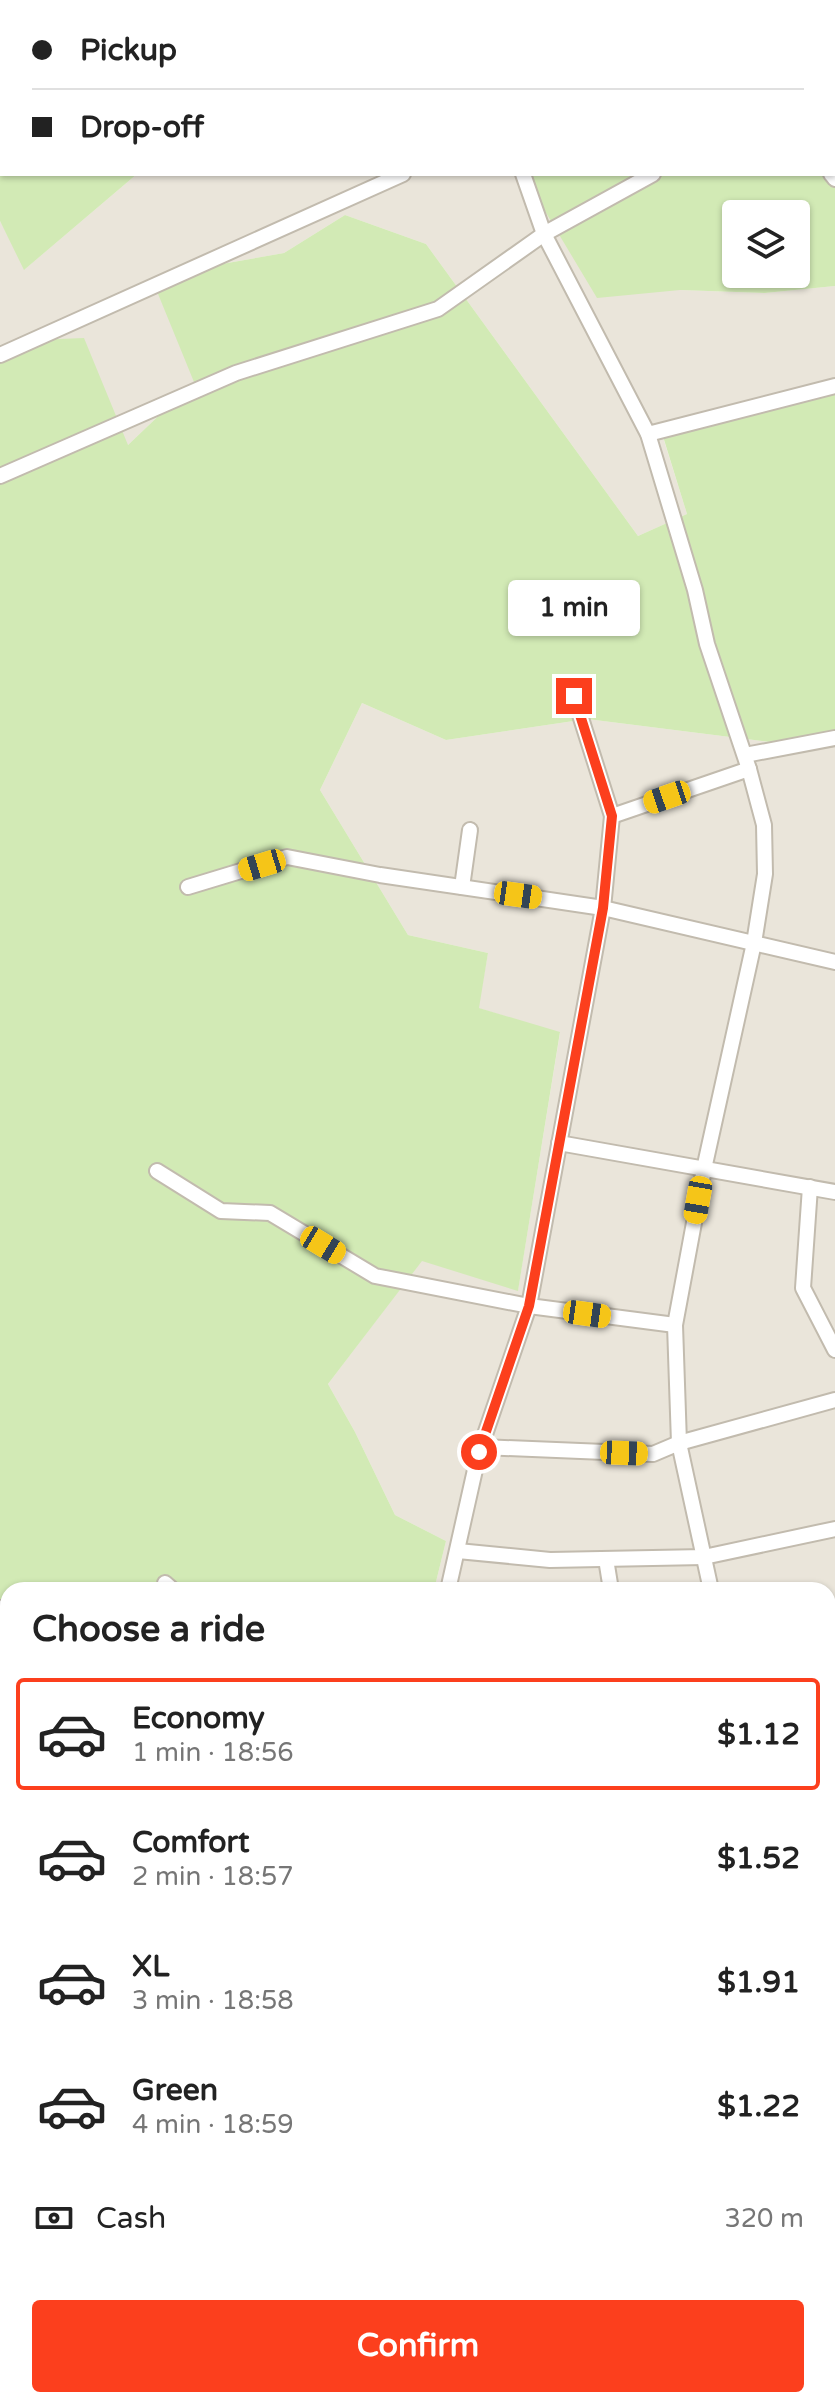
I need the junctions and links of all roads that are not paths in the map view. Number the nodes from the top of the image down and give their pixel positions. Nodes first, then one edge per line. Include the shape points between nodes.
1 (399, 176) edge
2 (524, 176) edge
3 (649, 176) edge
4 (544, 234) junction
5 (0, 355) edge
6 (835, 386) edge
7 (648, 434) junction
8 (0, 476) edge
9 (574, 696) dead end
10 (835, 738) edge
11 (747, 762) junction
12 (612, 816) junction
13 (470, 830) dead end
14 (188, 887) dead end
15 (462, 887) junction
16 (603, 908) junction
17 (754, 943) junction
18 (835, 962) edge
19 (559, 1143) junction
20 (704, 1169) junction
21 (157, 1171) dead end
22 (810, 1187) junction
23 (835, 1192) edge
24 (529, 1306) junction
25 (675, 1325) junction
26 (835, 1350) edge
27 (835, 1400) edge
28 (679, 1443) junction
29 (482, 1447) junction
30 (835, 1529) edge
31 (458, 1551) junction
32 (704, 1557) junction
33 (606, 1559) junction
34 (450, 1582) edge
35 (610, 1582) edge
36 (709, 1582) edge

1 - 5 street
2 - 4 street
3 - 4 street
4 - 7 street
4 - 8 street via 438,309 236,373
6 - 7 street
7 - 11 street via 707,644
9 - 12 street
10 - 11 street
11 - 12 street
11 - 17 street via 764,825 765,874
12 - 16 street
13 - 15 street
14 - 15 street via 287,857
15 - 16 street
16 - 17 street
16 - 19 street
17 - 18 street
17 - 20 street
19 - 20 street
19 - 24 street
20 - 22 street
20 - 25 street
21 - 24 street via 221,1211 270,1213 375,1276
22 - 23 street
22 - 26 street via 803,1288
24 - 25 street
24 - 29 street
25 - 28 street
27 - 28 street
28 - 29 street via 653,1454
28 - 32 street
29 - 31 street
30 - 32 street
31 - 33 street via 550,1560
31 - 34 street
32 - 33 street
32 - 36 street
33 - 35 street

